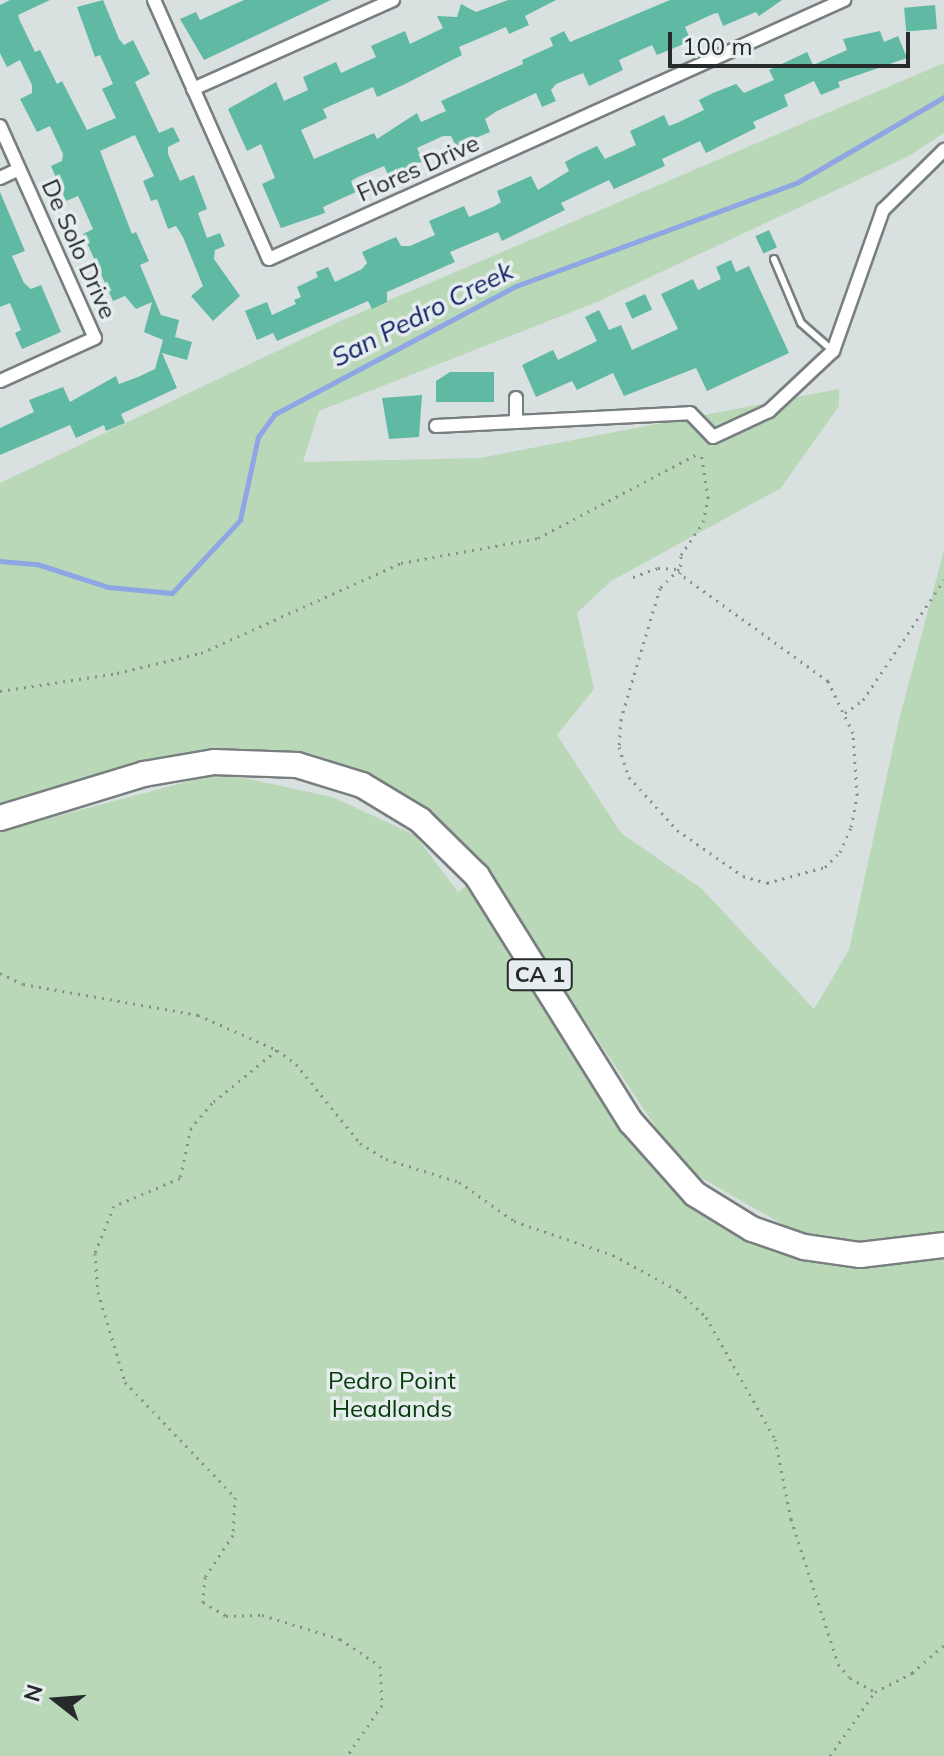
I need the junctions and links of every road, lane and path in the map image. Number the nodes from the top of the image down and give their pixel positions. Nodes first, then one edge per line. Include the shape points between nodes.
1 (154, 0) edge
2 (393, 0) edge
3 (844, 0) edge
4 (193, 89) junction
5 (0, 126) edge
6 (944, 150) edge
7 (19, 169) junction
8 (0, 178) edge
9 (774, 259) dead end
10 (833, 351) junction
11 (0, 381) edge
12 (516, 398) dead end
13 (516, 422) junction
14 (436, 426) dead end
15 (724, 432) junction
16 (701, 452) junction
17 (679, 569) junction
18 (633, 577) dead end
19 (944, 580) edge
20 (0, 691) edge
21 (845, 713) junction
22 (0, 818) edge
23 (1, 977) edge
24 (277, 1050) junction
25 (944, 1245) edge
26 (944, 1645) edge
27 (875, 1692) junction
28 (347, 1756) edge
29 (830, 1756) edge

1 - 4 street, Flores Drive
2 - 4 street
3 - 4 street, Flores Drive via 269,259
5 - 7 street, De Solo Drive
6 - 10 street via 883,210
7 - 8 street
7 - 11 street, De Solo Drive via 95,338
9 - 10 lane via 801,323
10 - 15 street via 769,411
12 - 13 street
13 - 14 street
13 - 15 street via 690,413 707,434
15 - 16 path
16 - 17 path via 708,498 703,522 681,555
16 - 20 path via 538,538 401,563 201,653 117,673
17 - 18 path via 658,568
17 - 21 path via 689,585 828,681
17 - 21 path via 660,588 645,629 619,747 641,796 677,830 743,876 767,883 825,867 846,840 857,795 853,733
19 - 21 path via 863,700
22 - 25 highway, CA 1 via 144,774 214,762 297,765 362,785 420,820 477,876 631,1122 695,1194 752,1229 813,1249 876,1255
23 - 24 path via 198,1015
24 - 27 path via 296,1064 360,1143 386,1159 459,1182 514,1221 648,1270 706,1317 775,1439 791,1519 838,1664
24 - 28 path via 212,1103 191,1128 180,1178 114,1206 95,1253 98,1292 125,1382 235,1497 233,1535 205,1577 203,1602 226,1616 262,1615 340,1639 380,1666 382,1705 370,1730
26 - 27 path via 912,1673
27 - 29 path

